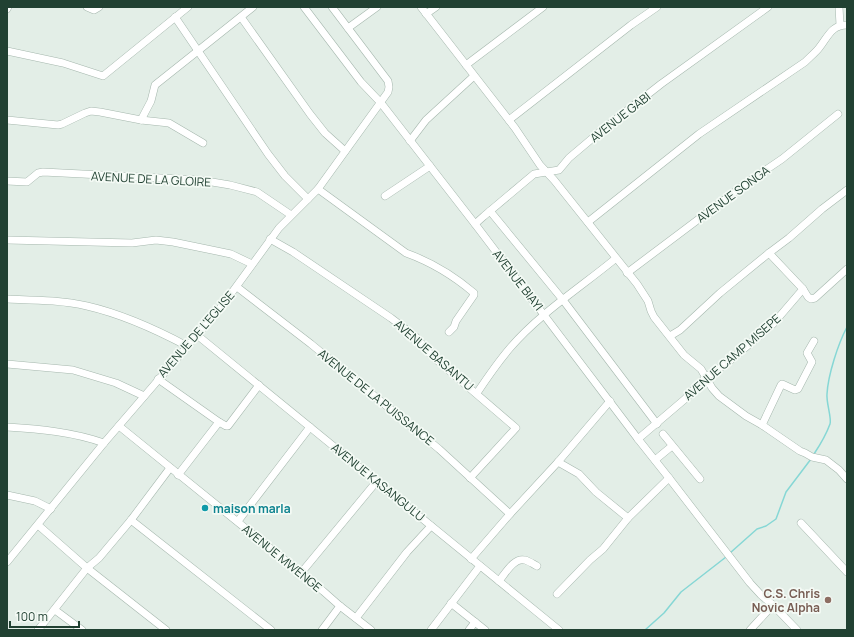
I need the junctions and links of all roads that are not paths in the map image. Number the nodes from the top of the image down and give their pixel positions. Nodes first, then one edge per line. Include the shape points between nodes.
1 (87, 7) edge
2 (100, 7) edge
3 (188, 7) edge
4 (253, 7) edge
5 (304, 7) edge
6 (332, 7) edge
7 (377, 7) edge
8 (421, 7) edge
9 (436, 7) edge
10 (543, 7) edge
11 (657, 7) edge
12 (768, 7) edge
13 (839, 7) edge
14 (426, 14) junction
15 (176, 17) junction
16 (242, 17) junction
17 (843, 25) edge
18 (348, 28) junction
19 (7, 52) edge
20 (198, 52) junction
21 (466, 65) junction
22 (474, 76) junction
23 (381, 103) junction
24 (838, 114) dead end
25 (7, 120) edge
26 (141, 120) junction
27 (509, 120) junction
28 (410, 141) junction
29 (204, 143) dead end
30 (345, 152) junction
31 (430, 166) junction
32 (546, 172) junction
33 (7, 181) edge
34 (318, 189) junction
35 (847, 190) edge
36 (385, 196) dead end
37 (308, 199) junction
38 (490, 211) junction
39 (291, 216) junction
40 (588, 222) junction
41 (475, 224) junction
42 (270, 239) junction
43 (7, 240) edge
44 (769, 253) junction
45 (616, 259) junction
46 (252, 264) junction
47 (847, 269) edge
48 (627, 273) junction
49 (237, 287) junction
50 (803, 290) junction
51 (7, 299) edge
52 (563, 300) junction
53 (545, 314) junction
54 (448, 332) dead end
55 (196, 335) junction
56 (670, 336) junction
57 (814, 341) dead end
58 (187, 346) junction
59 (7, 364) edge
60 (706, 377) junction
61 (158, 379) junction
62 (259, 385) junction
63 (476, 393) junction
64 (144, 396) junction
65 (610, 401) junction
66 (219, 422) junction
67 (657, 424) junction
68 (762, 425) junction
69 (119, 426) junction
70 (7, 427) edge
71 (310, 427) junction
72 (663, 434) dead end
73 (638, 439) junction
74 (104, 443) junction
75 (672, 446) junction
76 (655, 460) junction
77 (558, 462) junction
78 (170, 468) junction
79 (178, 475) junction
80 (470, 478) junction
81 (670, 478) junction
82 (700, 479) dead end
83 (847, 479) edge
84 (377, 481) junction
85 (7, 495) edge
86 (51, 509) junction
87 (510, 514) junction
88 (628, 518) junction
89 (131, 520) junction
90 (238, 521) junction
91 (801, 523) dead end
92 (38, 526) junction
93 (431, 526) junction
94 (8, 558) edge
95 (471, 559) junction
96 (480, 566) junction
97 (537, 566) dead end
98 (88, 568) junction
99 (847, 572) edge
100 (301, 573) junction
101 (499, 581) junction
102 (557, 594) dead end
103 (451, 603) junction
104 (773, 605) junction
105 (340, 606) junction
106 (55, 610) junction
107 (356, 618) junction
108 (475, 622) junction
109 (38, 630) edge
110 (82, 630) edge
111 (166, 630) edge
112 (271, 630) edge
113 (322, 630) edge
114 (371, 630) edge
115 (431, 630) edge
116 (468, 630) edge
117 (485, 630) edge
118 (559, 630) edge
119 (750, 630) edge
120 (797, 630) edge

1 - 2 street via 94,10
3 - 15 street
4 - 16 street
5 - 23 street, AVENUE BIAYI via 361,82
6 - 18 street
7 - 18 street
8 - 14 street
9 - 14 street
10 - 21 street
11 - 27 street
12 - 32 street, AVENUE GABI via 661,84 601,131 559,170
13 - 17 street
14 - 21 street
15 - 19 street via 102,76 63,64
15 - 20 street
16 - 20 street
16 - 30 street via 310,114
17 - 40 street via 832,30 805,62 699,134
18 - 23 street via 389,84 388,92
20 - 26 street via 155,85 151,101
20 - 37 street via 268,154
21 - 22 street
22 - 27 street
22 - 28 street via 426,120
23 - 28 street, AVENUE BIAYI
23 - 30 street, AVENUE DE L'EGLISE
24 - 48 street, AVENUE SONGA via 782,159
25 - 26 street via 58,125 91,111
26 - 29 street via 169,123
27 - 32 street
28 - 31 street, AVENUE BIAYI
30 - 34 street, AVENUE DE L'EGLISE
31 - 36 street
31 - 41 street, AVENUE BIAYI
32 - 38 street, AVENUE GABI via 531,176
32 - 40 street
33 - 39 street, AVENUE DE LA GLOIRE via 27,182 40,172 200,180 257,192
34 - 37 street, AVENUE DE L'EGLISE
34 - 54 street via 406,253 423,259 474,293 454,327
35 - 44 street
37 - 39 street, AVENUE DE L'EGLISE
38 - 41 street, AVENUE GABI
38 - 52 street
39 - 42 street, AVENUE DE L'EGLISE
40 - 45 street
41 - 53 street, AVENUE BIAYI
42 - 46 street, AVENUE DE L'EGLISE
42 - 63 street, AVENUE BASANTU via 391,318 416,337 431,355
43 - 46 street via 132,243 156,240 231,254
44 - 50 street
44 - 56 street
45 - 48 street
45 - 52 street
46 - 49 street, AVENUE DE L'EGLISE
47 - 50 street via 815,298 808,297
48 - 56 street via 644,295 654,317
49 - 55 street, AVENUE DE L'EGLISE
49 - 80 street, AVENUE DE LA PUISSANCE via 439,448
50 - 60 street, AVENUE CAMP MISEPE via 773,324 730,361
51 - 58 street via 77,304 108,311 160,331
52 - 53 street
52 - 67 street
53 - 63 street via 509,348
53 - 65 street, AVENUE BIAYI
55 - 58 street, AVENUE DE L'EGLISE
55 - 62 street, AVENUE KASANGULU
56 - 60 street via 684,355 699,366
57 - 68 street via 807,353 812,362 798,389 781,385
58 - 61 street, AVENUE DE L'EGLISE
59 - 64 street via 73,370 116,383
60 - 67 street, AVENUE CAMP MISEPE via 685,400
60 - 68 street via 719,396
61 - 64 street, AVENUE DE L'EGLISE
61 - 66 street
62 - 66 street via 228,426
62 - 71 street, AVENUE KASANGULU
63 - 80 street, AVENUE BASANTU via 516,428
64 - 69 street, AVENUE DE L'EGLISE
65 - 73 street, AVENUE BIAYI
65 - 77 street
66 - 79 street
67 - 73 street, AVENUE CAMP MISEPE
68 - 83 street via 800,451 826,460
69 - 74 street, AVENUE DE L'EGLISE
69 - 78 street, AVENUE MWENGE
70 - 74 street via 91,438
71 - 84 street, AVENUE KASANGULU
71 - 90 street
72 - 75 street
73 - 76 street, AVENUE BIAYI
74 - 86 street, AVENUE DE L'EGLISE
75 - 76 street
75 - 82 street
76 - 81 street, AVENUE BIAYI
77 - 87 street
77 - 88 street via 579,474 596,492
78 - 79 street, AVENUE MWENGE
78 - 89 street
79 - 90 street, AVENUE MWENGE
80 - 87 street, AVENUE DE LA PUISSANCE
81 - 88 street
81 - 104 street, AVENUE BIAYI via 750,583
84 - 93 street, AVENUE KASANGULU
84 - 100 street
85 - 86 street via 36,501
86 - 92 street, AVENUE DE L'EGLISE
87 - 95 street
88 - 102 street via 603,549
89 - 98 street
89 - 112 street
90 - 100 street, AVENUE MWENGE
91 - 99 street
92 - 94 street, AVENUE DE L'EGLISE
92 - 98 street
93 - 95 street, AVENUE KASANGULU
93 - 107 street via 407,552
95 - 96 street, AVENUE KASANGULU
96 - 101 street, AVENUE KASANGULU
96 - 103 street
97 - 101 street via 520,559
98 - 106 street
98 - 111 street
100 - 105 street, AVENUE MWENGE
101 - 118 street, AVENUE KASANGULU
103 - 108 street
103 - 115 street
104 - 119 street
104 - 120 street, AVENUE BIAYI
105 - 107 street, AVENUE MWENGE
105 - 113 street
106 - 109 street
106 - 110 street
107 - 114 street, AVENUE MWENGE
108 - 116 street
108 - 117 street

